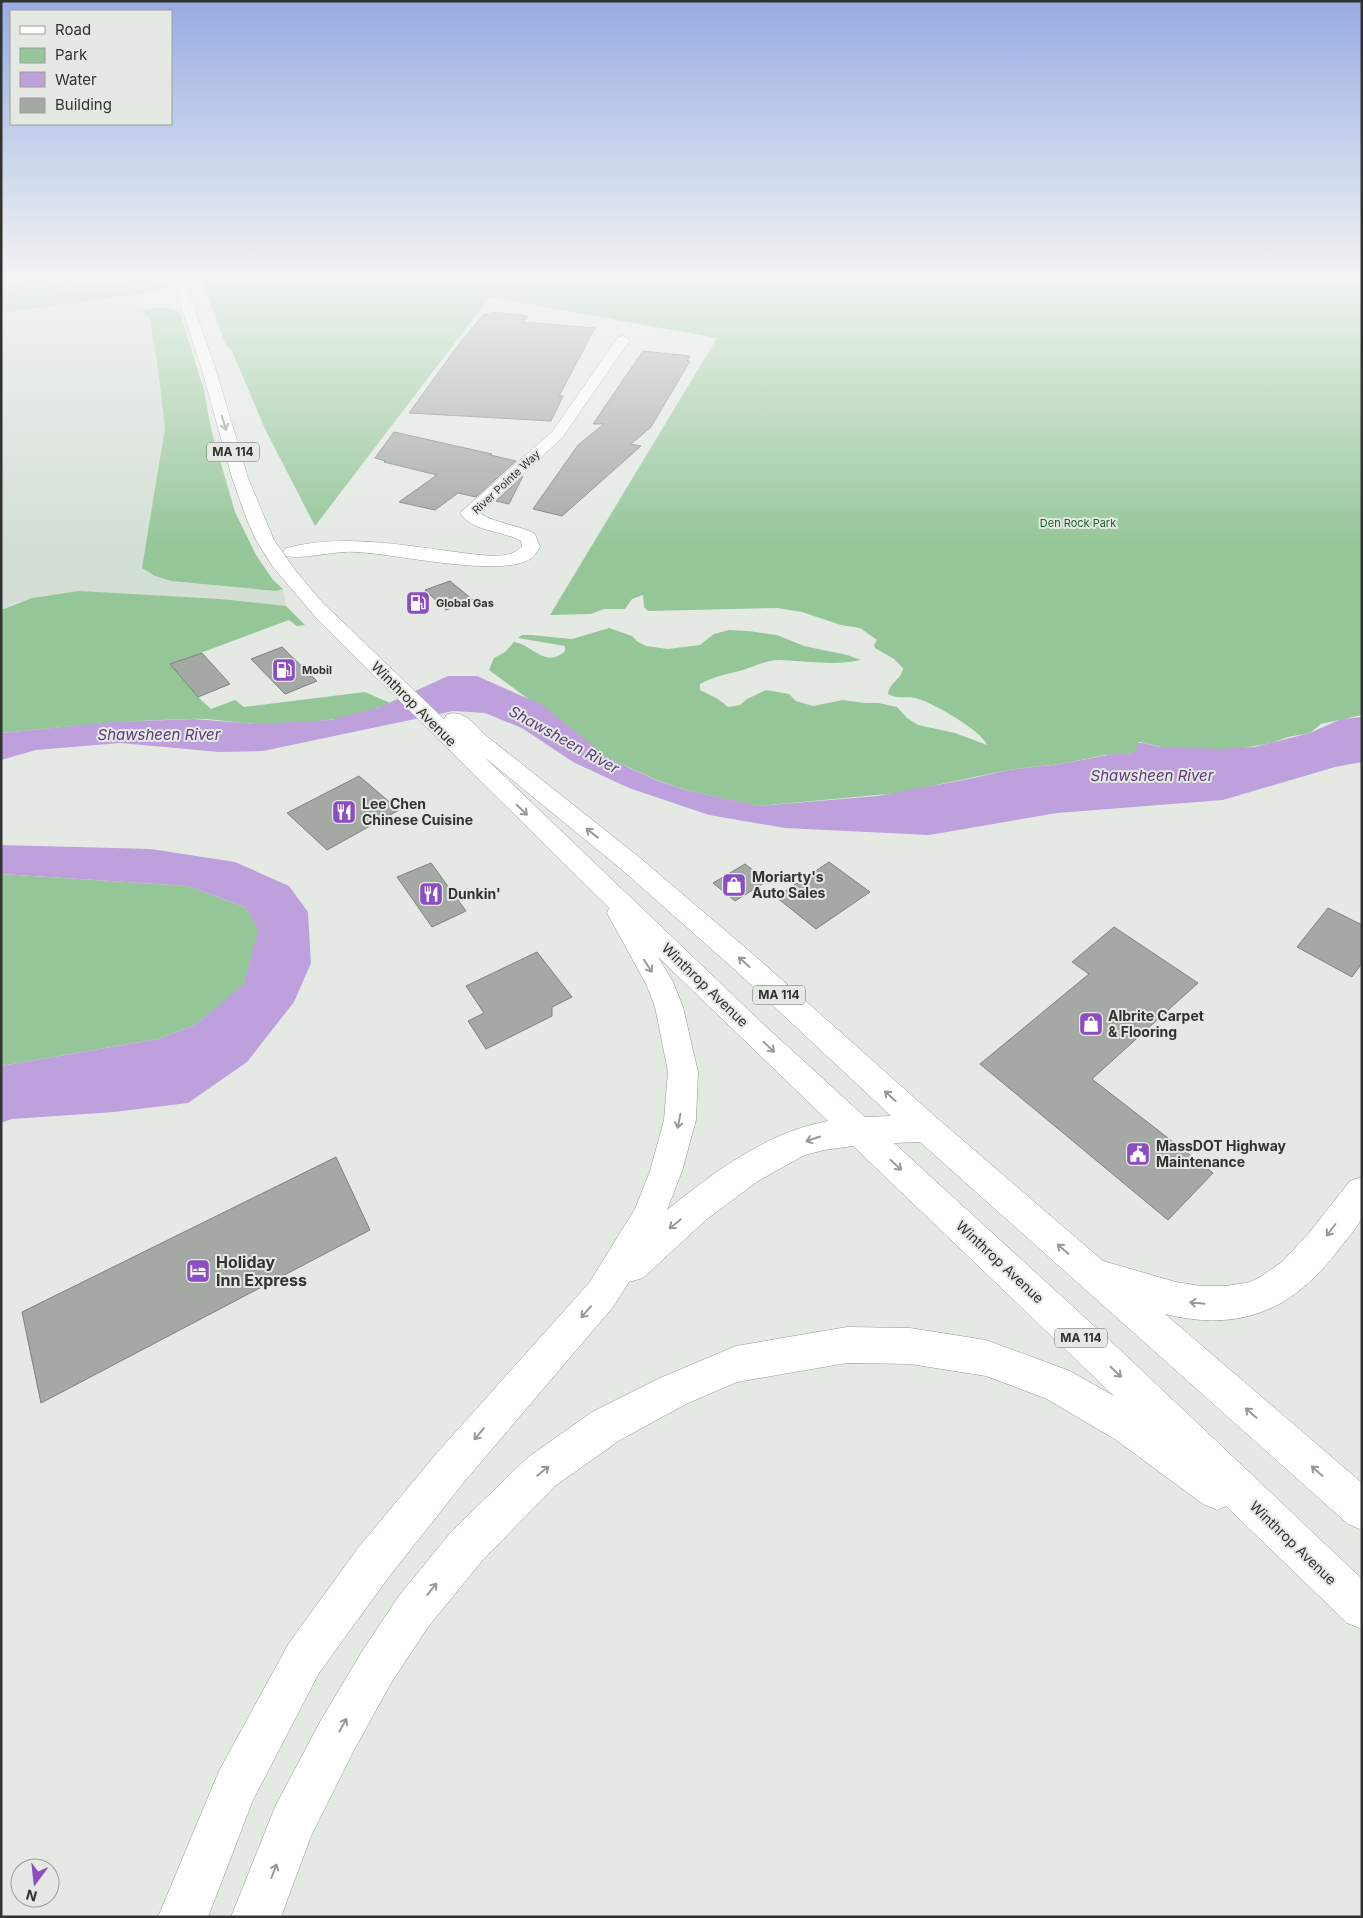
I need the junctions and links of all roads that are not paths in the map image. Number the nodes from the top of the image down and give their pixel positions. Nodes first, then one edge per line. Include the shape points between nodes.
1 (208, 366) edge
2 (605, 366) edge
3 (224, 371) dead end
4 (248, 450) dead end
5 (263, 497) dead end
6 (273, 520) dead end
7 (281, 536) dead end
8 (283, 554) junction
9 (442, 719) junction
10 (608, 892) junction
11 (926, 1128) junction
12 (860, 1131) junction
13 (1362, 1192) edge
14 (1091, 1273) junction
15 (607, 1286) junction
16 (1362, 1510) edge
17 (1297, 1548) junction
18 (1362, 1608) edge
19 (183, 1917) edge
20 (256, 1917) edge

1 -> 8 main road, Winthrop Avenue / MA 114 via 258,524
2 - 8 main road, River Pointe Way via 557,435 469,513 483,523 529,538 531,547 524,555 501,562 480,561 356,546
3 - 4 main road, MA 114
5 - 6 main road
7 - 8 main road, Winthrop Avenue / MA 114
8 - 9 main road, Winthrop Avenue / MA 114 via 324,594 343,623
9 -> 10 main road, Winthrop Avenue / MA 114
11 -> 9 main road, Winthrop Avenue / MA 114 via 638,869 476,739
10 -> 12 main road, Winthrop Avenue / MA 114
10 -> 15 main road via 662,990 676,1032 683,1072 680,1120 666,1171 648,1217
11 - 12 main road
14 -> 11 main road, Winthrop Avenue / MA 114
12 -> 15 main road via 823,1136 784,1149 748,1171 664,1233
12 -> 17 main road, Winthrop Avenue / MA 114 via 1103,1359
13 -> 14 main road via 1293,1275 1267,1293 1232,1304 1198,1304 1157,1296
16 -> 14 main road, Winthrop Avenue / MA 114
15 -> 19 main road via 373,1563 304,1658 235,1787
17 - 18 main road, Winthrop Avenue / MA 114
20 -> 17 main road via 292,1824 337,1736 413,1612 466,1547 542,1472 606,1426 673,1391 736,1364 847,1345 910,1346 986,1358 1057,1384 1130,1426

